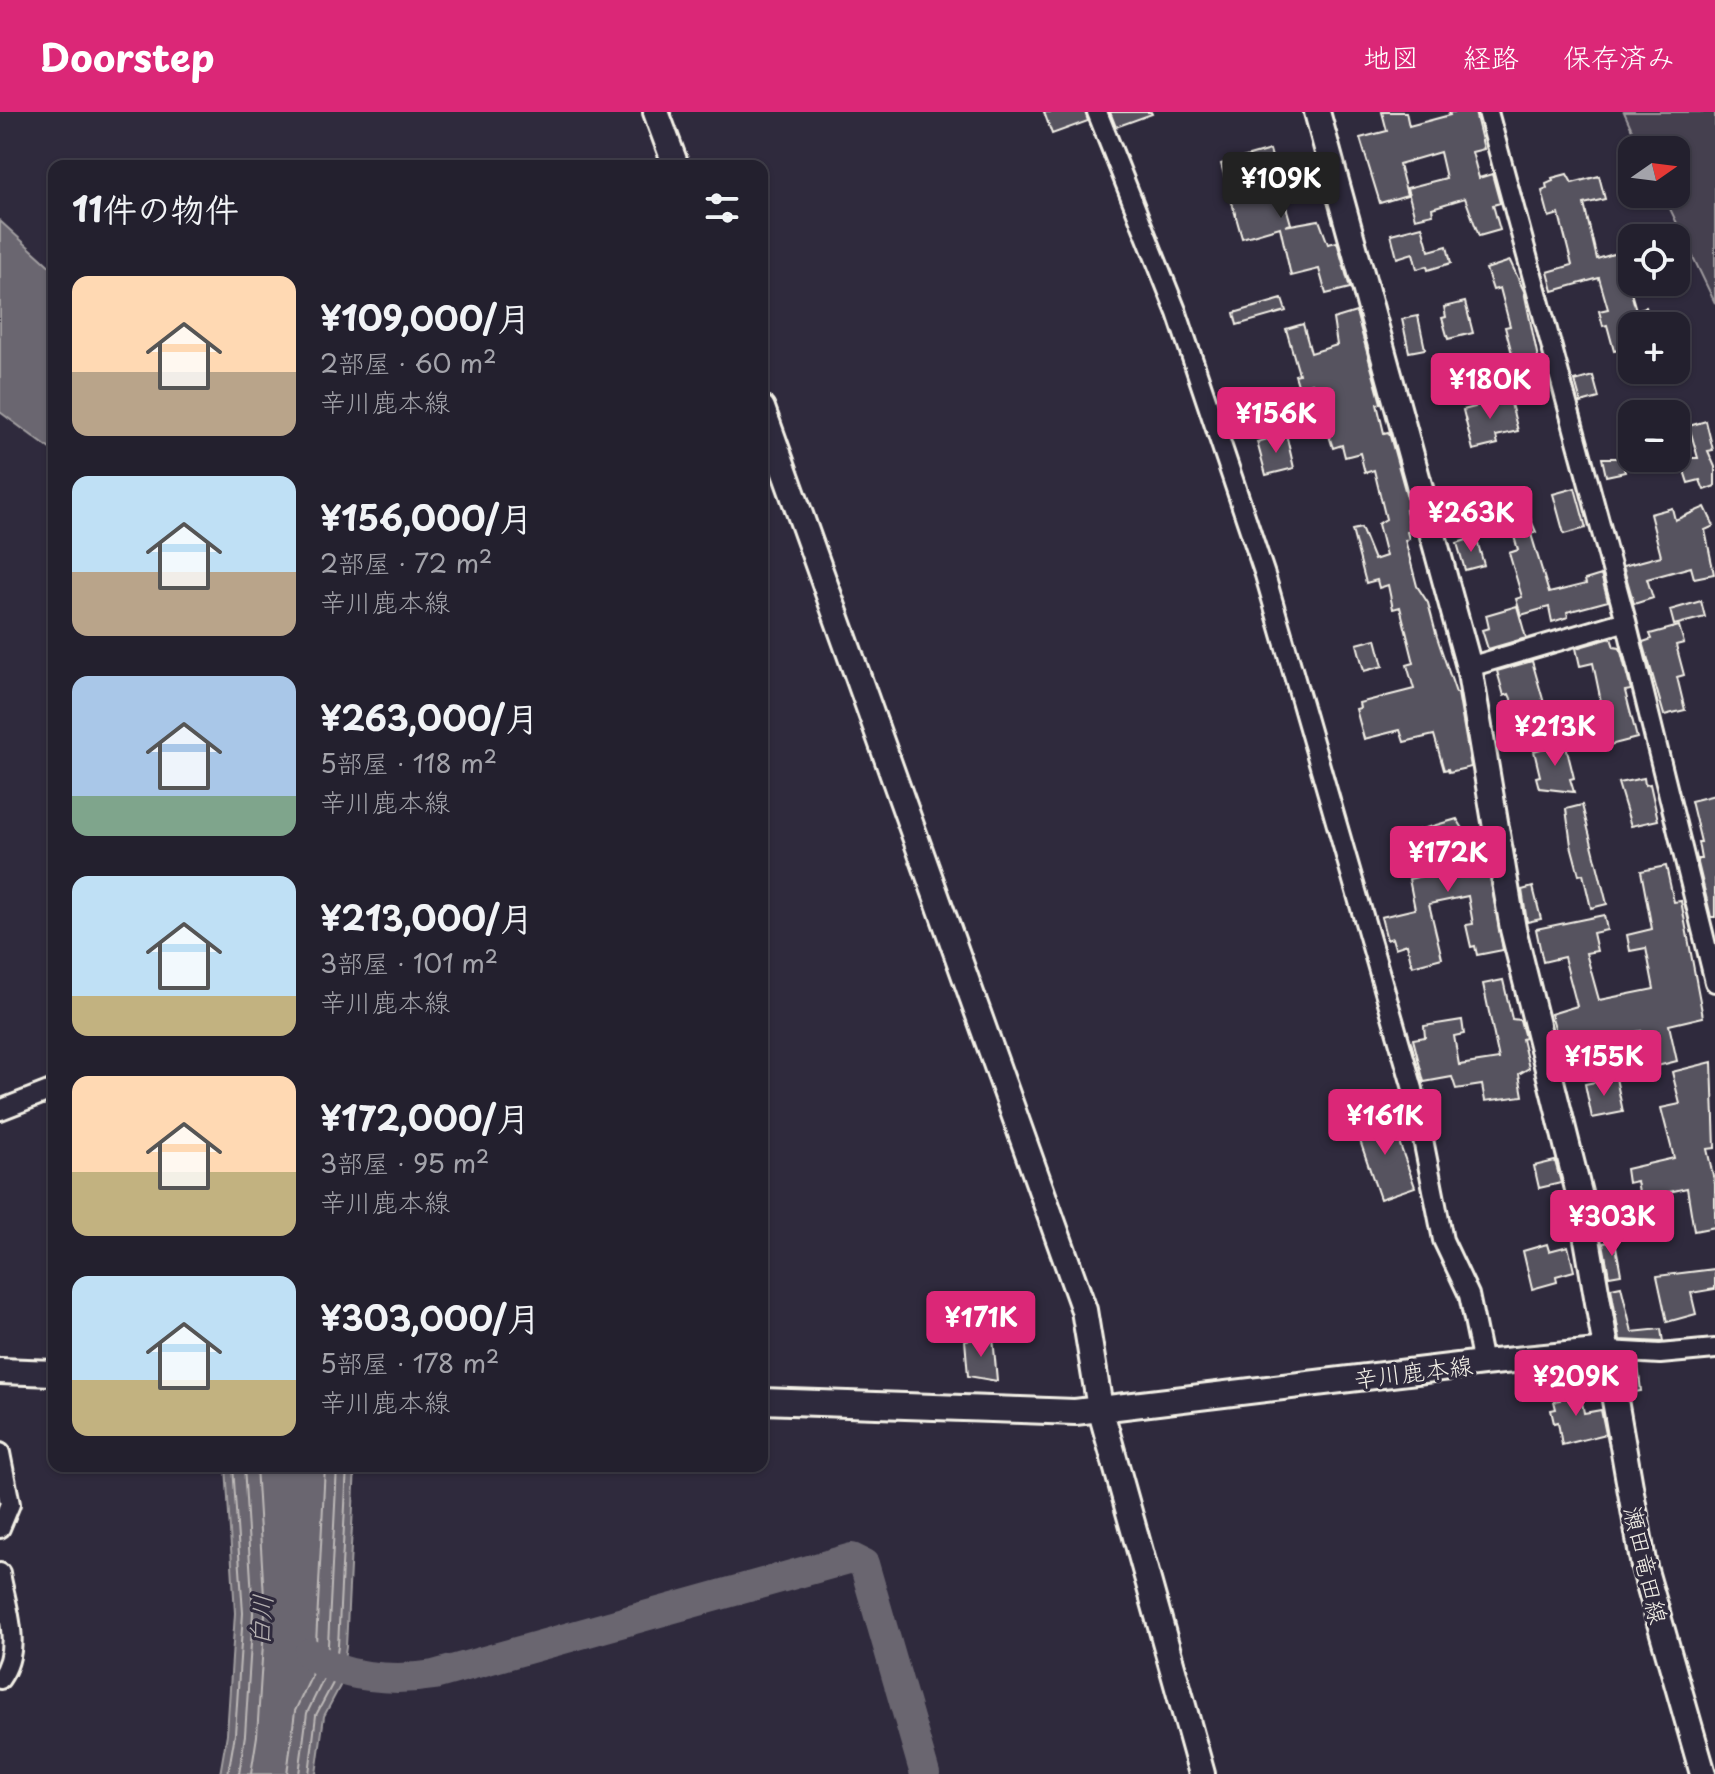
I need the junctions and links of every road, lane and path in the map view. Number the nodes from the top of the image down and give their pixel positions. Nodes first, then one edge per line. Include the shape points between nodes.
1 (656, 112) edge
2 (1097, 112) edge
3 (1317, 112) edge
4 (1488, 112) edge
5 (674, 160) edge
6 (768, 425) edge
7 (1626, 621) junction
8 (1469, 667) junction
9 (1715, 982) edge
10 (48, 1091) edge
11 (0, 1110) edge
12 (1715, 1349) edge
13 (1608, 1351) junction
14 (1483, 1363) junction
15 (0, 1371) edge
16 (48, 1373) edge
17 (768, 1401) edge
18 (1100, 1408) junction
19 (0, 1453) edge
20 (0, 1528) edge
21 (0, 1573) edge
22 (0, 1679) edge
23 (1202, 1774) edge
24 (1703, 1774) edge

1 - 5 main road
2 - 14 street via 1177,313 1265,575 1413,1089 1443,1240 1469,1295
3 - 8 main road
4 - 7 street
6 - 18 main road via 1076,1284
7 - 8 street
7 - 9 street
8 - 13 main road via 1513,929 1579,1193
10 - 11 street
12 - 13 street
13 - 14 main road, 辛川鹿本線
13 - 24 main road, 瀬田竜田線 via 1644,1567
14 - 18 main road, 辛川鹿本線
15 - 16 main road
17 - 18 main road, 辛川鹿本線 via 1020,1411
18 - 23 main road
19 - 20 street via 10,1504
21 - 22 street via 13,1637

